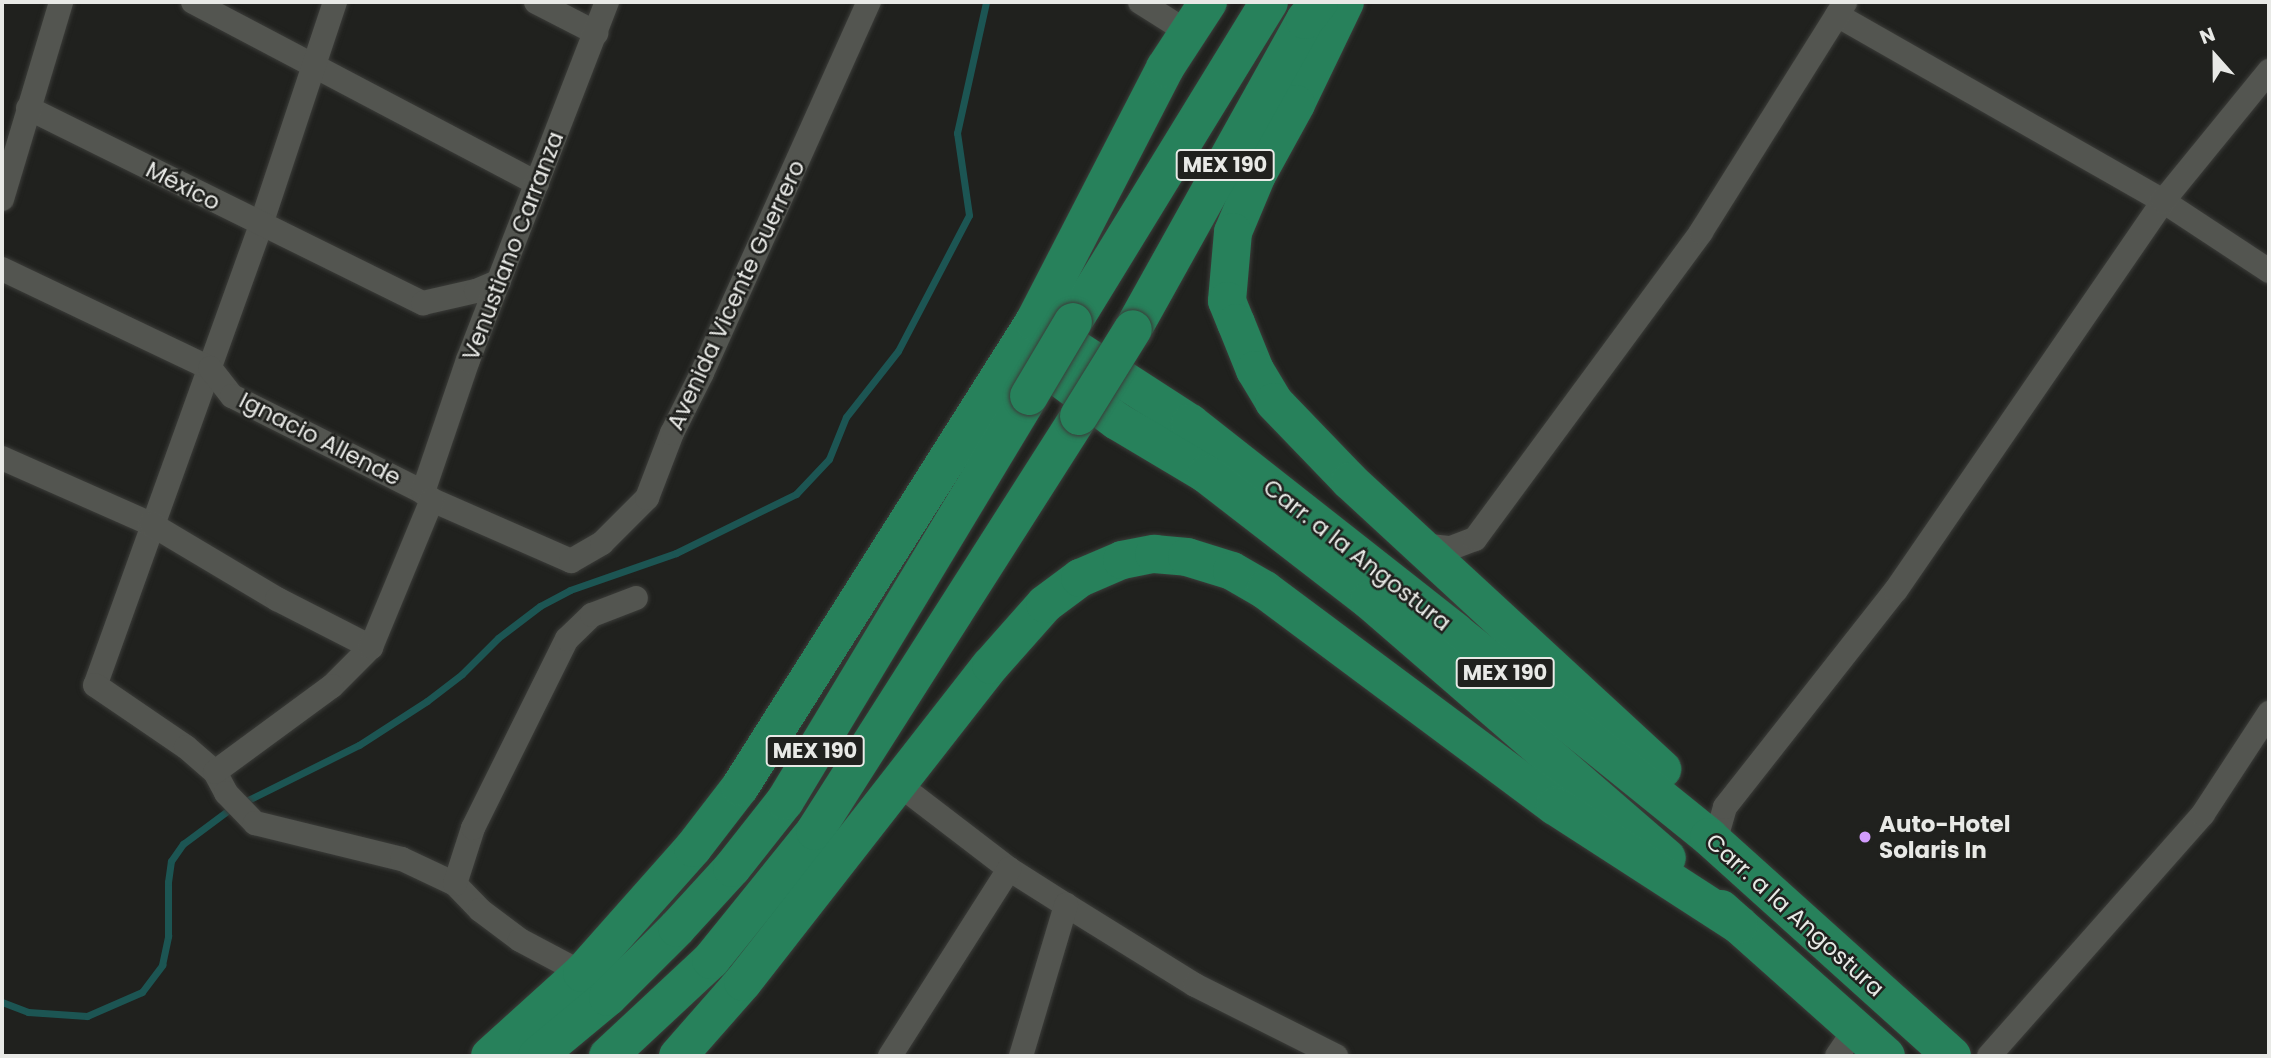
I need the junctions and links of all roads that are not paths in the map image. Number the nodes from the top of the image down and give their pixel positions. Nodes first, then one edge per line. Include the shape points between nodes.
1 (61, 2) edge
2 (193, 2) edge
3 (335, 2) edge
4 (536, 2) edge
5 (607, 2) edge
6 (869, 2) edge
7 (1140, 2) edge
8 (1269, 2) edge
9 (1319, 2) edge
10 (1345, 2) edge
11 (1841, 8) edge
12 (1198, 17) edge
13 (596, 33) junction
14 (313, 66) junction
15 (2269, 71) edge
16 (28, 108) junction
17 (537, 183) junction
18 (2, 198) edge
19 (2163, 201) junction
20 (261, 225) junction
21 (2, 269) edge
22 (2269, 271) edge
23 (499, 281) junction
24 (1026, 334) junction
25 (210, 368) junction
26 (2, 458) edge
27 (428, 496) junction
28 (151, 524) junction
29 (1475, 539) junction
30 (1419, 545) junction
31 (571, 561) joint
32 (1474, 595) junction
33 (636, 598) dead end
34 (371, 647) junction
35 (2269, 713) edge
36 (215, 772) junction
37 (897, 783) junction
38 (1712, 839) junction
39 (1009, 869) junction
40 (455, 884) junction
41 (1066, 905) junction
42 (1739, 925) junction
43 (582, 973) junction
44 (1848, 1047) edge
45 (490, 1056) edge
46 (537, 1056) edge
47 (608, 1056) edge
48 (678, 1056) edge
49 (890, 1056) edge
50 (1021, 1056) edge
51 (1336, 1056) edge
52 (1886, 1056) edge
53 (1952, 1056) edge
54 (1989, 1056) edge

1 - 16 street
2 - 14 street
3 - 14 street
4 - 13 street
5 - 13 street, Venustiano Carranza
6 - 31 street, Avenida Vicente Guerrero via 672,433 647,498 602,542
7 - 12 street
8 - 46 main road, MEX 190, bridge via 785,801 677,928 608,997
9 - 47 main road, MEX 190, bridge via 1133,329 816,831 711,960
10 - 30 main road via 1233,232 1227,301 1255,370 1274,402
11 - 19 street
11 - 29 street via 1701,232
12 - 24 main road via 1165,68
13 - 17 street, Venustiano Carranza
14 - 17 street
14 - 20 street
15 - 19 street
16 - 18 street
16 - 20 street, México
17 - 23 street, Venustiano Carranza
19 - 22 street
19 - 38 street via 1896,590 1725,807
20 - 23 street, México via 424,303
20 - 25 street
21 - 25 street, Ignacio Allende
23 - 27 street, Venustiano Carranza
24 - 38 main road, Carr. a la Angostura / MEX 190 via 1190,423
24 - 42 main road, Carr. a la Angostura / MEX 190 via 1117,421 1206,474 1369,600
24 - 43 main road via 740,787 693,848
25 - 27 street, Ignacio Allende via 232,396
25 - 28 street
26 - 28 street
27 - 31 street, Ignacio Allende
27 - 34 street, Venustiano Carranza
28 - 34 street via 277,599
28 - 36 street via 94,685
29 - 30 street via 1451,548
29 - 32 street via 1466,570
30 - 32 main road
32 - 38 main road via 1673,779
33 - 40 street via 592,615 567,639 473,828
34 - 36 street via 332,686
35 - 54 street via 2203,814
36 - 40 street via 226,793 255,823 402,859
37 - 39 street
37 - 42 main road via 1045,604 1080,578 1122,560 1154,554 1187,558 1232,571 1265,590 1555,806
37 - 48 main road via 743,982
38 - 53 main road, Carr. a la Angostura / MEX 190
39 - 41 street
39 - 49 street
40 - 43 street via 520,940
41 - 50 street
41 - 51 street via 1195,985
42 - 44 main road, Carr. a la Angostura / MEX 190
43 - 45 main road
44 - 52 main road, Carr. a la Angostura / MEX 190

